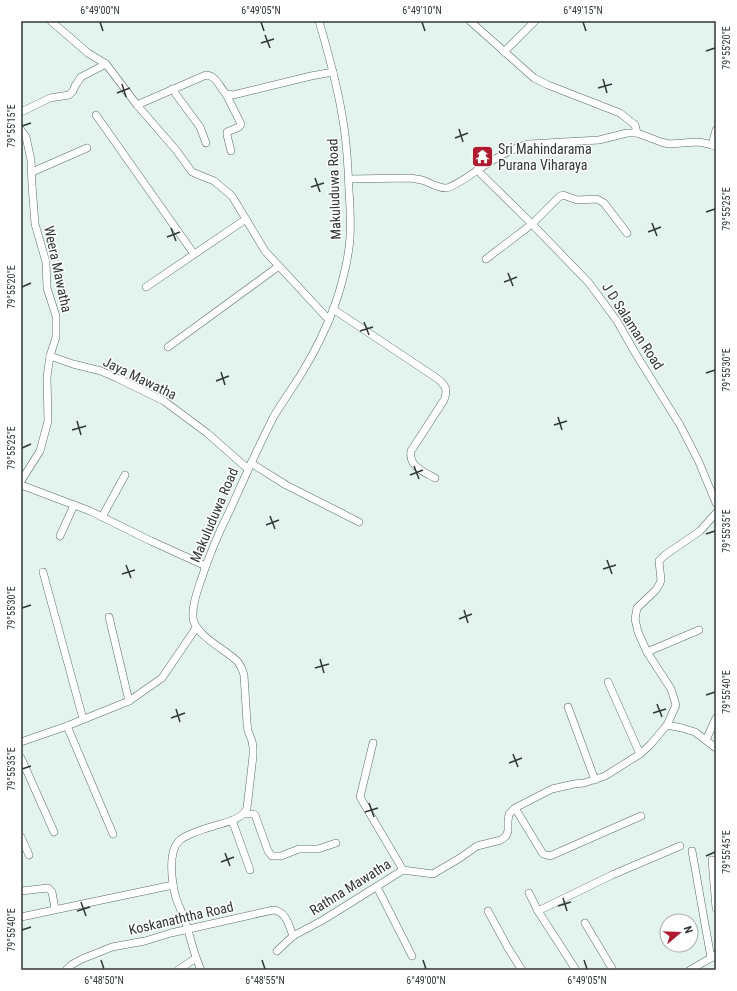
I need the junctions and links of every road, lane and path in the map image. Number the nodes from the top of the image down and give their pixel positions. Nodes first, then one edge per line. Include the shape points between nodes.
1 (52, 21) edge
2 (319, 21) edge
3 (470, 21) edge
4 (535, 21) edge
5 (504, 52) junction
6 (106, 64) junction
7 (333, 72) junction
8 (172, 89) junction
9 (226, 94) junction
10 (137, 104) junction
11 (21, 112) edge
12 (96, 115) dead end
13 (21, 130) edge
14 (716, 130) edge
15 (637, 133) junction
16 (206, 143) dead end
17 (714, 146) edge
18 (87, 148) dead end
19 (232, 151) dead end
20 (477, 170) junction
21 (32, 172) junction
22 (349, 179) junction
23 (246, 219) junction
24 (532, 224) junction
25 (627, 233) dead end
26 (194, 254) junction
27 (486, 258) dead end
28 (280, 266) junction
29 (146, 287) dead end
30 (333, 309) junction
31 (329, 320) junction
32 (168, 347) dead end
33 (50, 356) junction
34 (249, 466) junction
35 (124, 475) dead end
36 (435, 478) dead end
37 (21, 481) edge
38 (21, 485) edge
39 (716, 503) edge
40 (74, 505) junction
41 (716, 513) edge
42 (102, 517) junction
43 (359, 522) dead end
44 (60, 536) dead end
45 (206, 566) junction
46 (43, 572) dead end
47 (109, 618) dead end
48 (196, 628) junction
49 (699, 630) dead end
50 (647, 652) junction
51 (608, 682) dead end
52 (129, 701) junction
53 (568, 707) dead end
54 (716, 718) edge
55 (83, 719) junction
56 (667, 725) junction
57 (66, 726) junction
58 (706, 740) junction
59 (21, 742) edge
60 (373, 743) dead end
61 (716, 748) edge
62 (640, 754) junction
63 (21, 758) edge
64 (595, 780) junction
65 (515, 808) junction
66 (244, 814) junction
67 (641, 816) dead end
68 (232, 820) junction
69 (54, 832) dead end
70 (113, 834) dead end
71 (21, 837) edge
72 (336, 843) dead end
73 (680, 846) dead end
74 (692, 851) dead end
75 (29, 855) dead end
76 (712, 860) dead end
77 (250, 870) dead end
78 (403, 870) junction
79 (173, 885) junction
80 (377, 887) junction
81 (21, 891) edge
82 (529, 893) dead end
83 (716, 908) edge
84 (56, 909) junction
85 (488, 911) dead end
86 (538, 911) junction
87 (21, 917) edge
88 (585, 923) dead end
89 (188, 929) junction
90 (293, 936) junction
91 (277, 951) dead end
92 (412, 956) dead end
93 (713, 956) edge
94 (196, 958) junction
95 (66, 970) edge
96 (178, 970) edge
97 (201, 970) edge
98 (522, 970) edge
99 (576, 970) edge
100 (613, 970) edge
101 (690, 970) edge

1 - 6 street via 88,53
2 - 7 street, Makuluduwa Road
3 - 5 street
4 - 5 street
5 - 15 street via 534,78 620,114 635,125
6 - 10 street
6 - 11 street via 81,77 69,95 50,98
7 - 9 street via 233,95
7 - 22 street, Makuluduwa Road via 342,116
8 - 9 street via 209,75 215,78
8 - 10 street
8 - 16 street via 200,127
9 - 19 street via 241,124 227,132
10 - 23 street via 192,172 214,181 232,196
12 - 26 street
13 - 21 street, Weera Mawatha via 26,137
14 - 17 street
15 - 17 street via 669,144 704,142
15 - 20 street via 599,140 529,144 505,153
18 - 21 street
20 - 22 street via 445,188 410,178
20 - 24 street, J D Salaman Road
21 - 33 street, Weera Mawatha via 35,224 46,262 47,288 56,316 56,337
22 - 30 street, Makuluduwa Road via 350,237 346,263
23 - 26 street
23 - 28 street via 265,251
24 - 25 street via 563,195 577,200 597,199 604,203
24 - 27 street
24 - 39 street, J D Salaman Road via 589,283 617,321 680,425
26 - 29 street
28 - 31 street
28 - 32 street
30 - 31 street, Makuluduwa Road
30 - 36 street via 438,378 445,386 444,400 411,451 413,463
31 - 34 street, Makuluduwa Road
33 - 34 street, Jaya Mawatha via 106,373 164,401
33 - 37 street, Weera Mawatha via 47,377 48,421 40,451
34 - 43 street, Jaya Mawatha
34 - 45 street, Makuluduwa Road
35 - 42 street
38 - 40 street
40 - 42 street
40 - 44 street
41 - 50 street via 700,531 660,561 660,583 637,608 635,619
42 - 45 street
45 - 48 street, Makuluduwa Road via 193,607 193,622
46 - 55 street
47 - 52 street
48 - 52 street via 162,678
48 - 66 street via 237,661 244,675 247,723 253,756 247,808
49 - 50 street
50 - 56 street via 671,689 676,705
51 - 62 street
52 - 55 street
53 - 64 street
54 - 58 street
55 - 57 street
56 - 58 street via 695,732
56 - 62 street
57 - 59 street
57 - 70 street
58 - 61 street
60 - 78 street via 360,797
62 - 64 street
63 - 69 street
64 - 65 street via 552,789
65 - 67 street via 543,854 550,856
65 - 78 street, Rathna Mawatha via 509,814 508,831 501,840 477,846 433,874
66 - 68 street
66 - 72 street via 255,815 272,856 281,856 300,849 318,849
68 - 77 street
68 - 79 street via 180,840 174,848 172,858
71 - 75 street
73 - 86 street
74 - 93 street
76 - 83 street
78 - 80 street, Rathna Mawatha
79 - 84 street
79 - 89 street
80 - 90 street, Rathna Mawatha
80 - 92 street
81 - 84 street via 48,888 52,892
82 - 86 street
84 - 87 street
85 - 98 street
86 - 99 street
88 - 100 street
89 - 90 street, Koskanaththa Road via 278,910 287,919
89 - 94 street
89 - 95 street, Koskanaththa Road via 112,947 82,959
90 - 91 street, Rathna Mawatha
93 - 101 street
94 - 96 street
94 - 97 street

